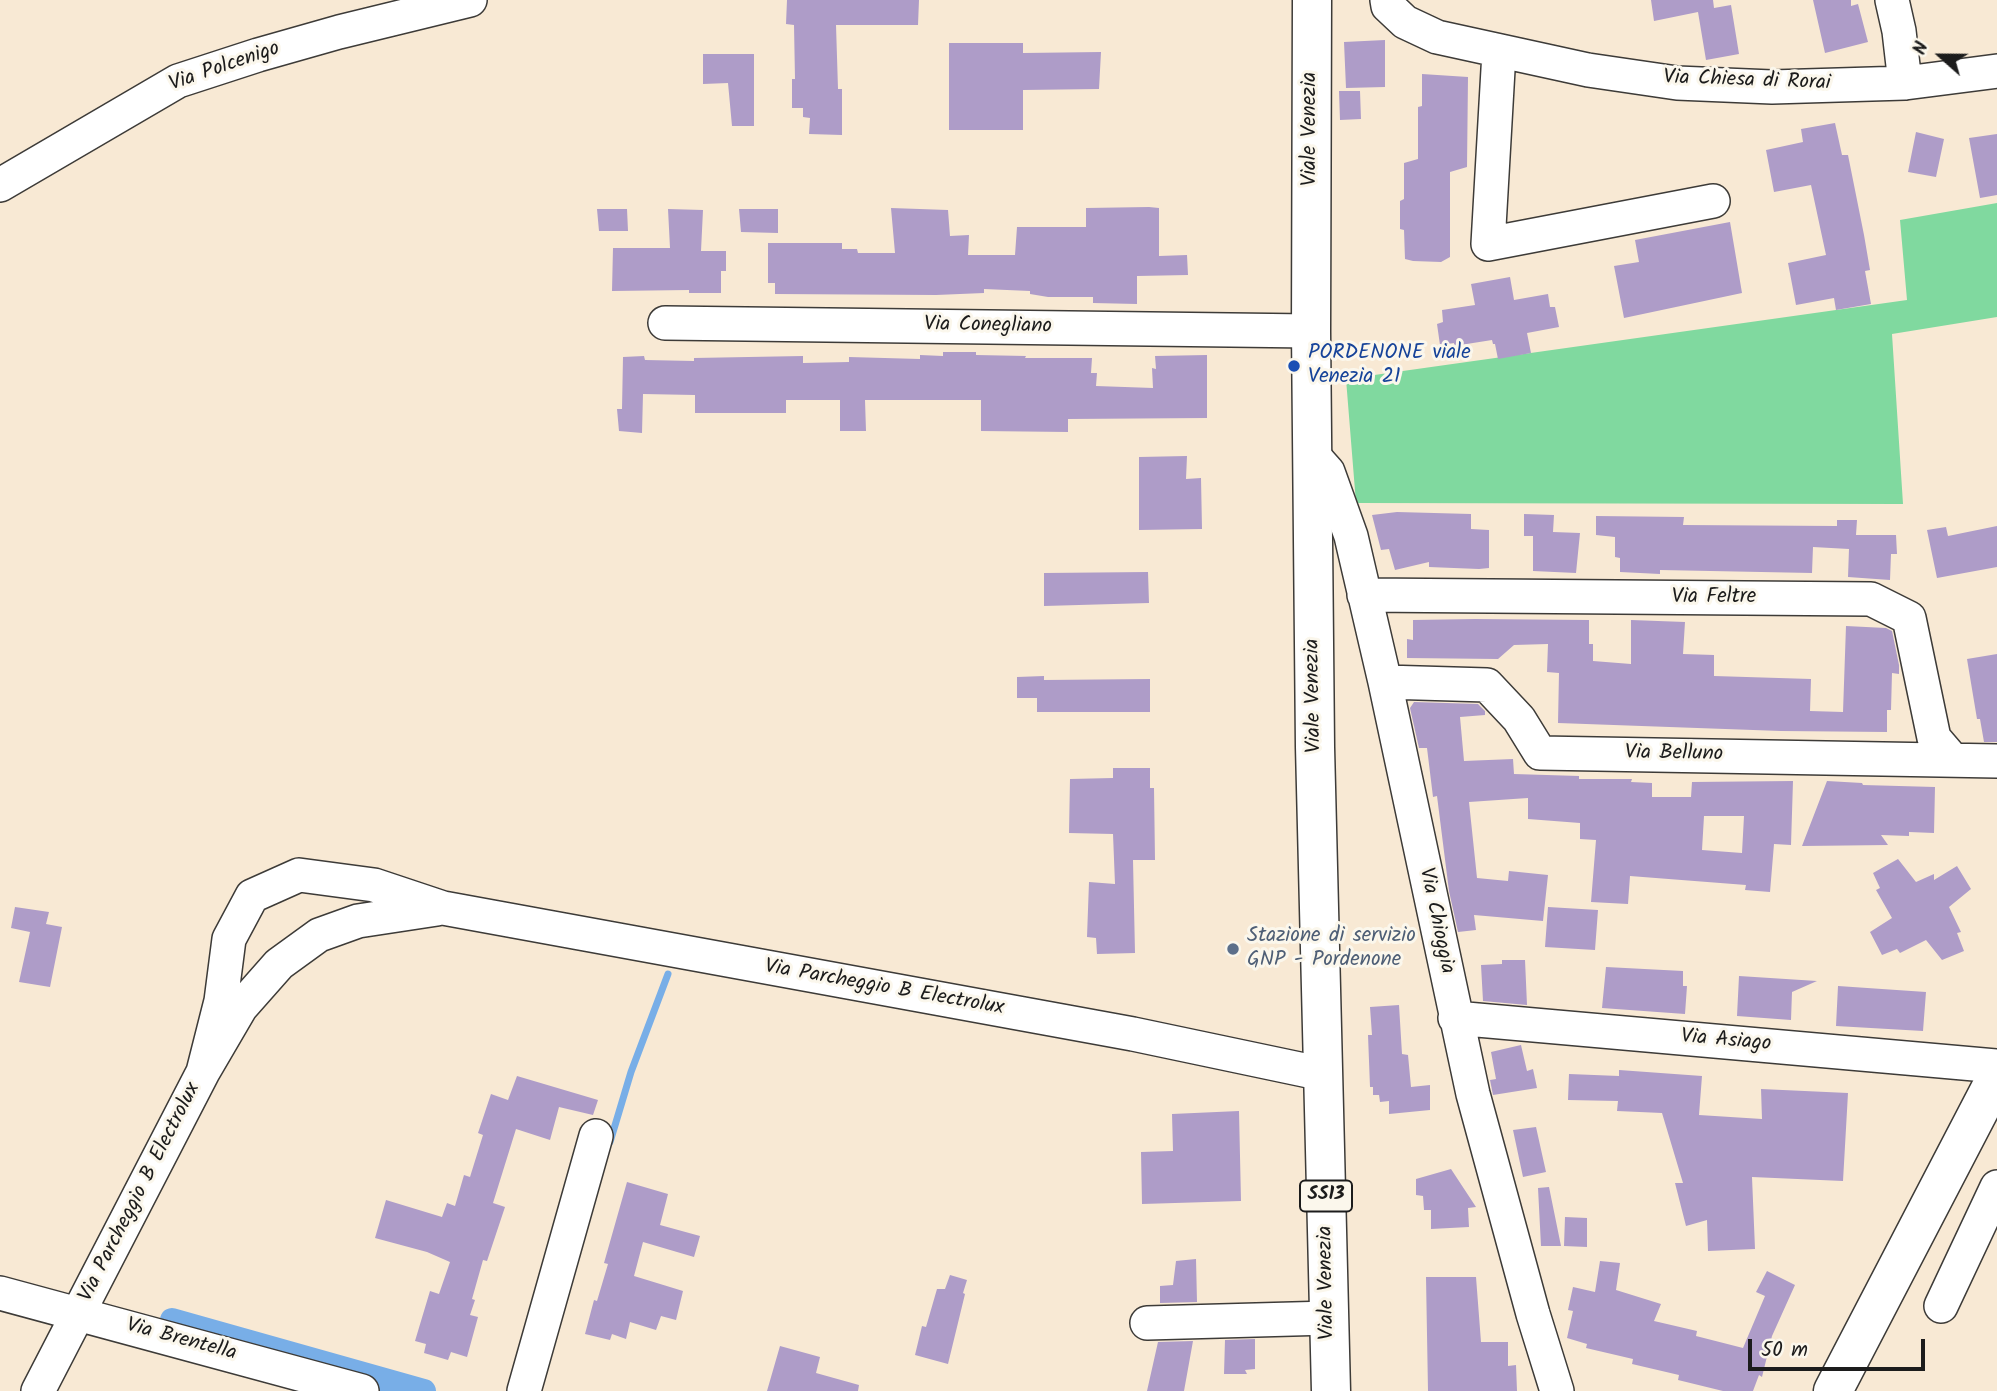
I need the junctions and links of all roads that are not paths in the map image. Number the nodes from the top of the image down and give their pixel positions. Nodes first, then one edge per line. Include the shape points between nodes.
1 (470, 0) edge
2 (1387, 0) edge
3 (1311, 1) edge
4 (1895, 15) edge
5 (1499, 52) junction
6 (1997, 71) edge
7 (1905, 83) junction
8 (0, 185) edge
9 (1713, 201) dead end
10 (665, 323) dead end
11 (1311, 331) junction
12 (1312, 454) junction
13 (1364, 595) junction
14 (1385, 681) junction
15 (1952, 759) junction
16 (1997, 761) edge
17 (443, 908) junction
18 (224, 973) junction
19 (256, 989) junction
20 (1455, 1018) junction
21 (1997, 1066) edge
22 (203, 1072) junction
23 (1323, 1074) junction
24 (1997, 1076) edge
25 (596, 1136) dead end
26 (1997, 1187) edge
27 (0, 1293) edge
28 (1941, 1306) dead end
29 (78, 1314) junction
30 (1329, 1318) junction
31 (1147, 1323) dead end
32 (38, 1391) edge
33 (362, 1391) edge
34 (524, 1391) edge
35 (1331, 1391) edge
36 (1557, 1391) edge
37 (1833, 1391) edge

1 - 8 street, Via Polcenigo via 328,35 178,81
2 - 5 street, Via Chiesa di Rorai via 1405,22 1437,37
3 - 11 main road, Viale Venezia / SS13
4 - 7 street
5 - 7 street, Via Chiesa di Rorai via 1677,83 1773,87
5 - 9 street via 1488,244
6 - 7 street, Via Chiesa di Rorai
10 - 11 street, Via Conegliano
11 - 12 main road, Viale Venezia / SS13
12 - 13 street, Via Chioggia via 1328,472
12 - 23 main road, Viale Venezia / SS13
13 - 14 street, Via Chioggia
13 - 15 street, Via Feltre via 1871,600 1909,618 1934,738
14 - 15 street, Via Belluno via 1487,685 1519,719 1540,753
14 - 20 street, Via Chioggia
15 - 16 street, Via Belluno
17 - 18 street, Via Parcheggio B Electrolux via 374,885 299,875 252,896 229,939
17 - 19 street, Via Parcheggio B Electrolux via 358,921 319,935 279,964
17 - 23 street, Via Parcheggio B Electrolux via 1133,1034
18 - 19 street
18 - 22 street, Via Parcheggio B Electrolux
19 - 22 street, Via Parcheggio B Electrolux
20 - 21 street, Via Asiago
20 - 36 street, Via Chioggia
22 - 29 street, Via Parcheggio B Electrolux
23 - 30 main road, Viale Venezia / SS13
24 - 37 main road
25 - 34 street
26 - 28 street
27 - 29 street, Via Brentella
29 - 32 street, Via Parcheggio B Electrolux
29 - 33 street, Via Brentella
30 - 31 street
30 - 35 main road, Viale Venezia / SS13

